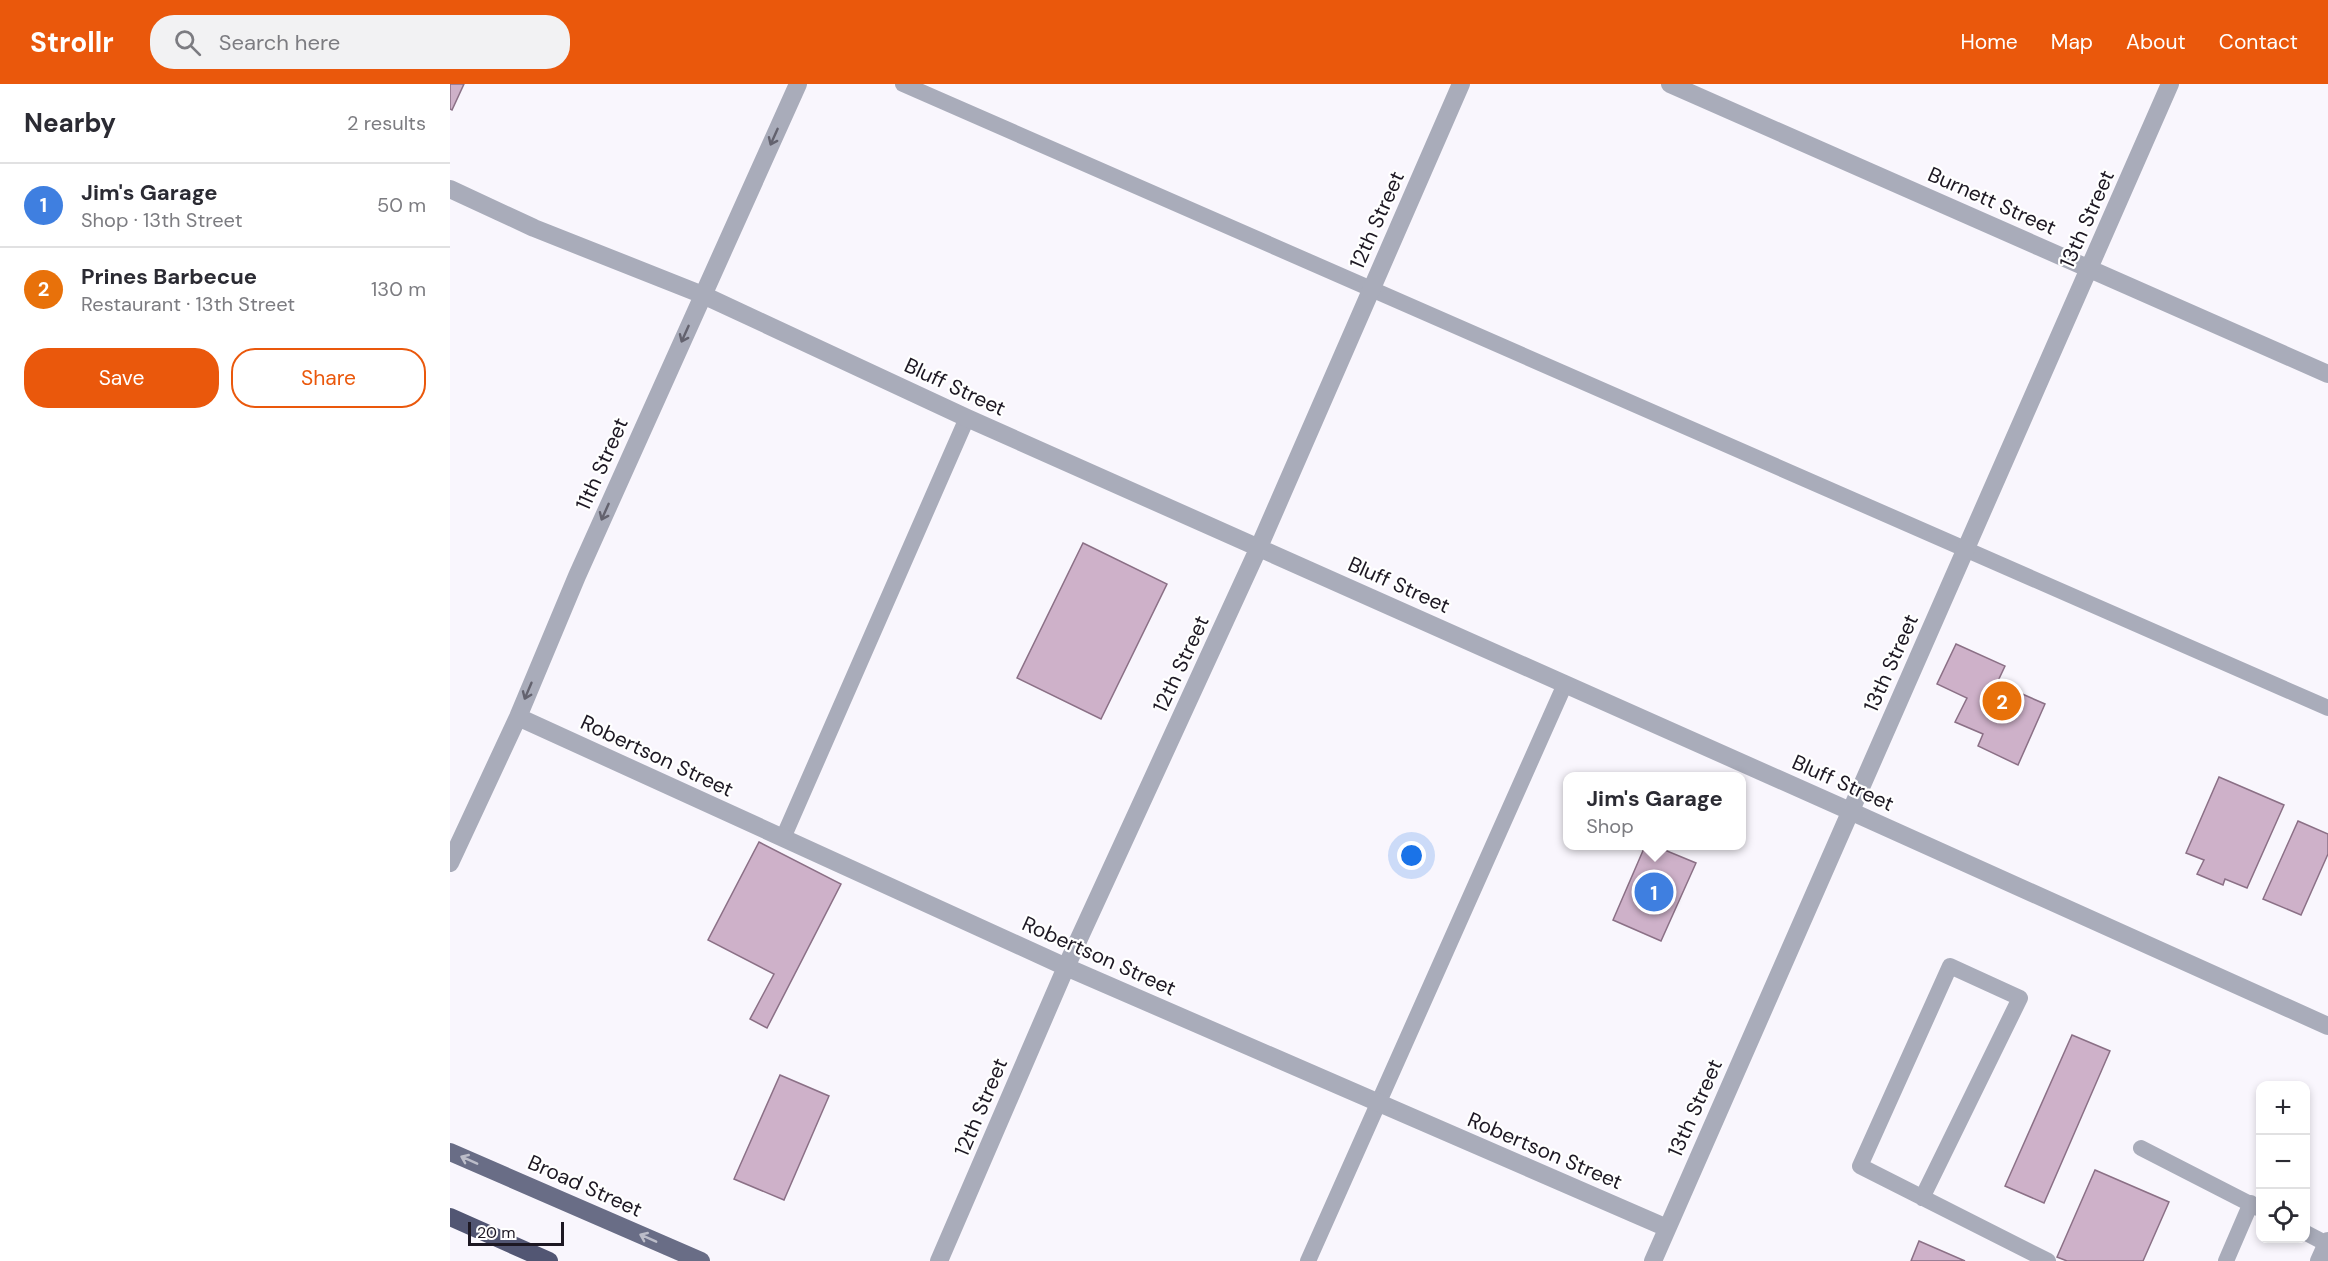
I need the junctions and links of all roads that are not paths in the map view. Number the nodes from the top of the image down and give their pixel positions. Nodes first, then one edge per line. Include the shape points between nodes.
1 (798, 84) edge
2 (903, 84) edge
3 (1461, 84) edge
4 (1670, 84) edge
5 (2170, 84) edge
6 (450, 189) edge
7 (2090, 269) junction
8 (1372, 289) junction
9 (703, 295) junction
10 (2328, 374) edge
11 (967, 418) junction
12 (1259, 547) junction
13 (1966, 549) junction
14 (1565, 684) junction
15 (2328, 708) edge
16 (518, 717) junction
17 (1850, 811) junction
18 (783, 838) junction
19 (450, 863) edge
20 (1066, 967) junction
21 (2328, 1026) edge
22 (1379, 1103) junction
23 (2141, 1148) dead end
24 (450, 1152) edge
25 (1922, 1198) junction
26 (2256, 1206) edge
27 (450, 1217) edge
28 (1667, 1228) junction
29 (2310, 1235) edge
30 (2327, 1243) edge
31 (549, 1261) edge
32 (701, 1261) edge
33 (939, 1261) edge
34 (1308, 1261) edge
35 (1653, 1261) edge
36 (2048, 1261) edge
37 (2226, 1261) edge
38 (2319, 1261) edge

1 -> 9 street, 11th Street
2 - 8 lane
3 - 8 street, 12th Street
4 - 7 street, Burnett Street
5 - 7 street, 13th Street
6 - 9 street, Bluff Street via 534,228
7 - 10 street, Burnett Street
7 - 13 street, 13th Street
8 - 12 street, 12th Street
8 - 13 lane
9 - 11 street, Bluff Street
9 -> 16 street, 11th Street
11 - 12 street, Bluff Street
11 - 18 lane
12 - 14 street, Bluff Street
12 - 20 street, 12th Street
13 - 15 lane
13 - 17 street, 13th Street
14 - 17 street, Bluff Street
14 - 22 lane
16 - 18 street, Robertson Street
16 - 19 street, 11th Street
17 - 21 street, Bluff Street
17 - 28 street, 13th Street
18 - 20 street, Robertson Street
20 - 22 street, Robertson Street
20 - 33 street, 12th Street
22 - 28 street, Robertson Street
22 - 34 lane
23 - 26 lane
32 -> 24 main road, Broad Street
25 - 25 lane via 2020,998 1950,966 1860,1166
25 - 36 lane
26 - 37 lane
27 - 31 highway
28 - 35 street, 13th Street
29 - 30 lane
30 - 38 street

